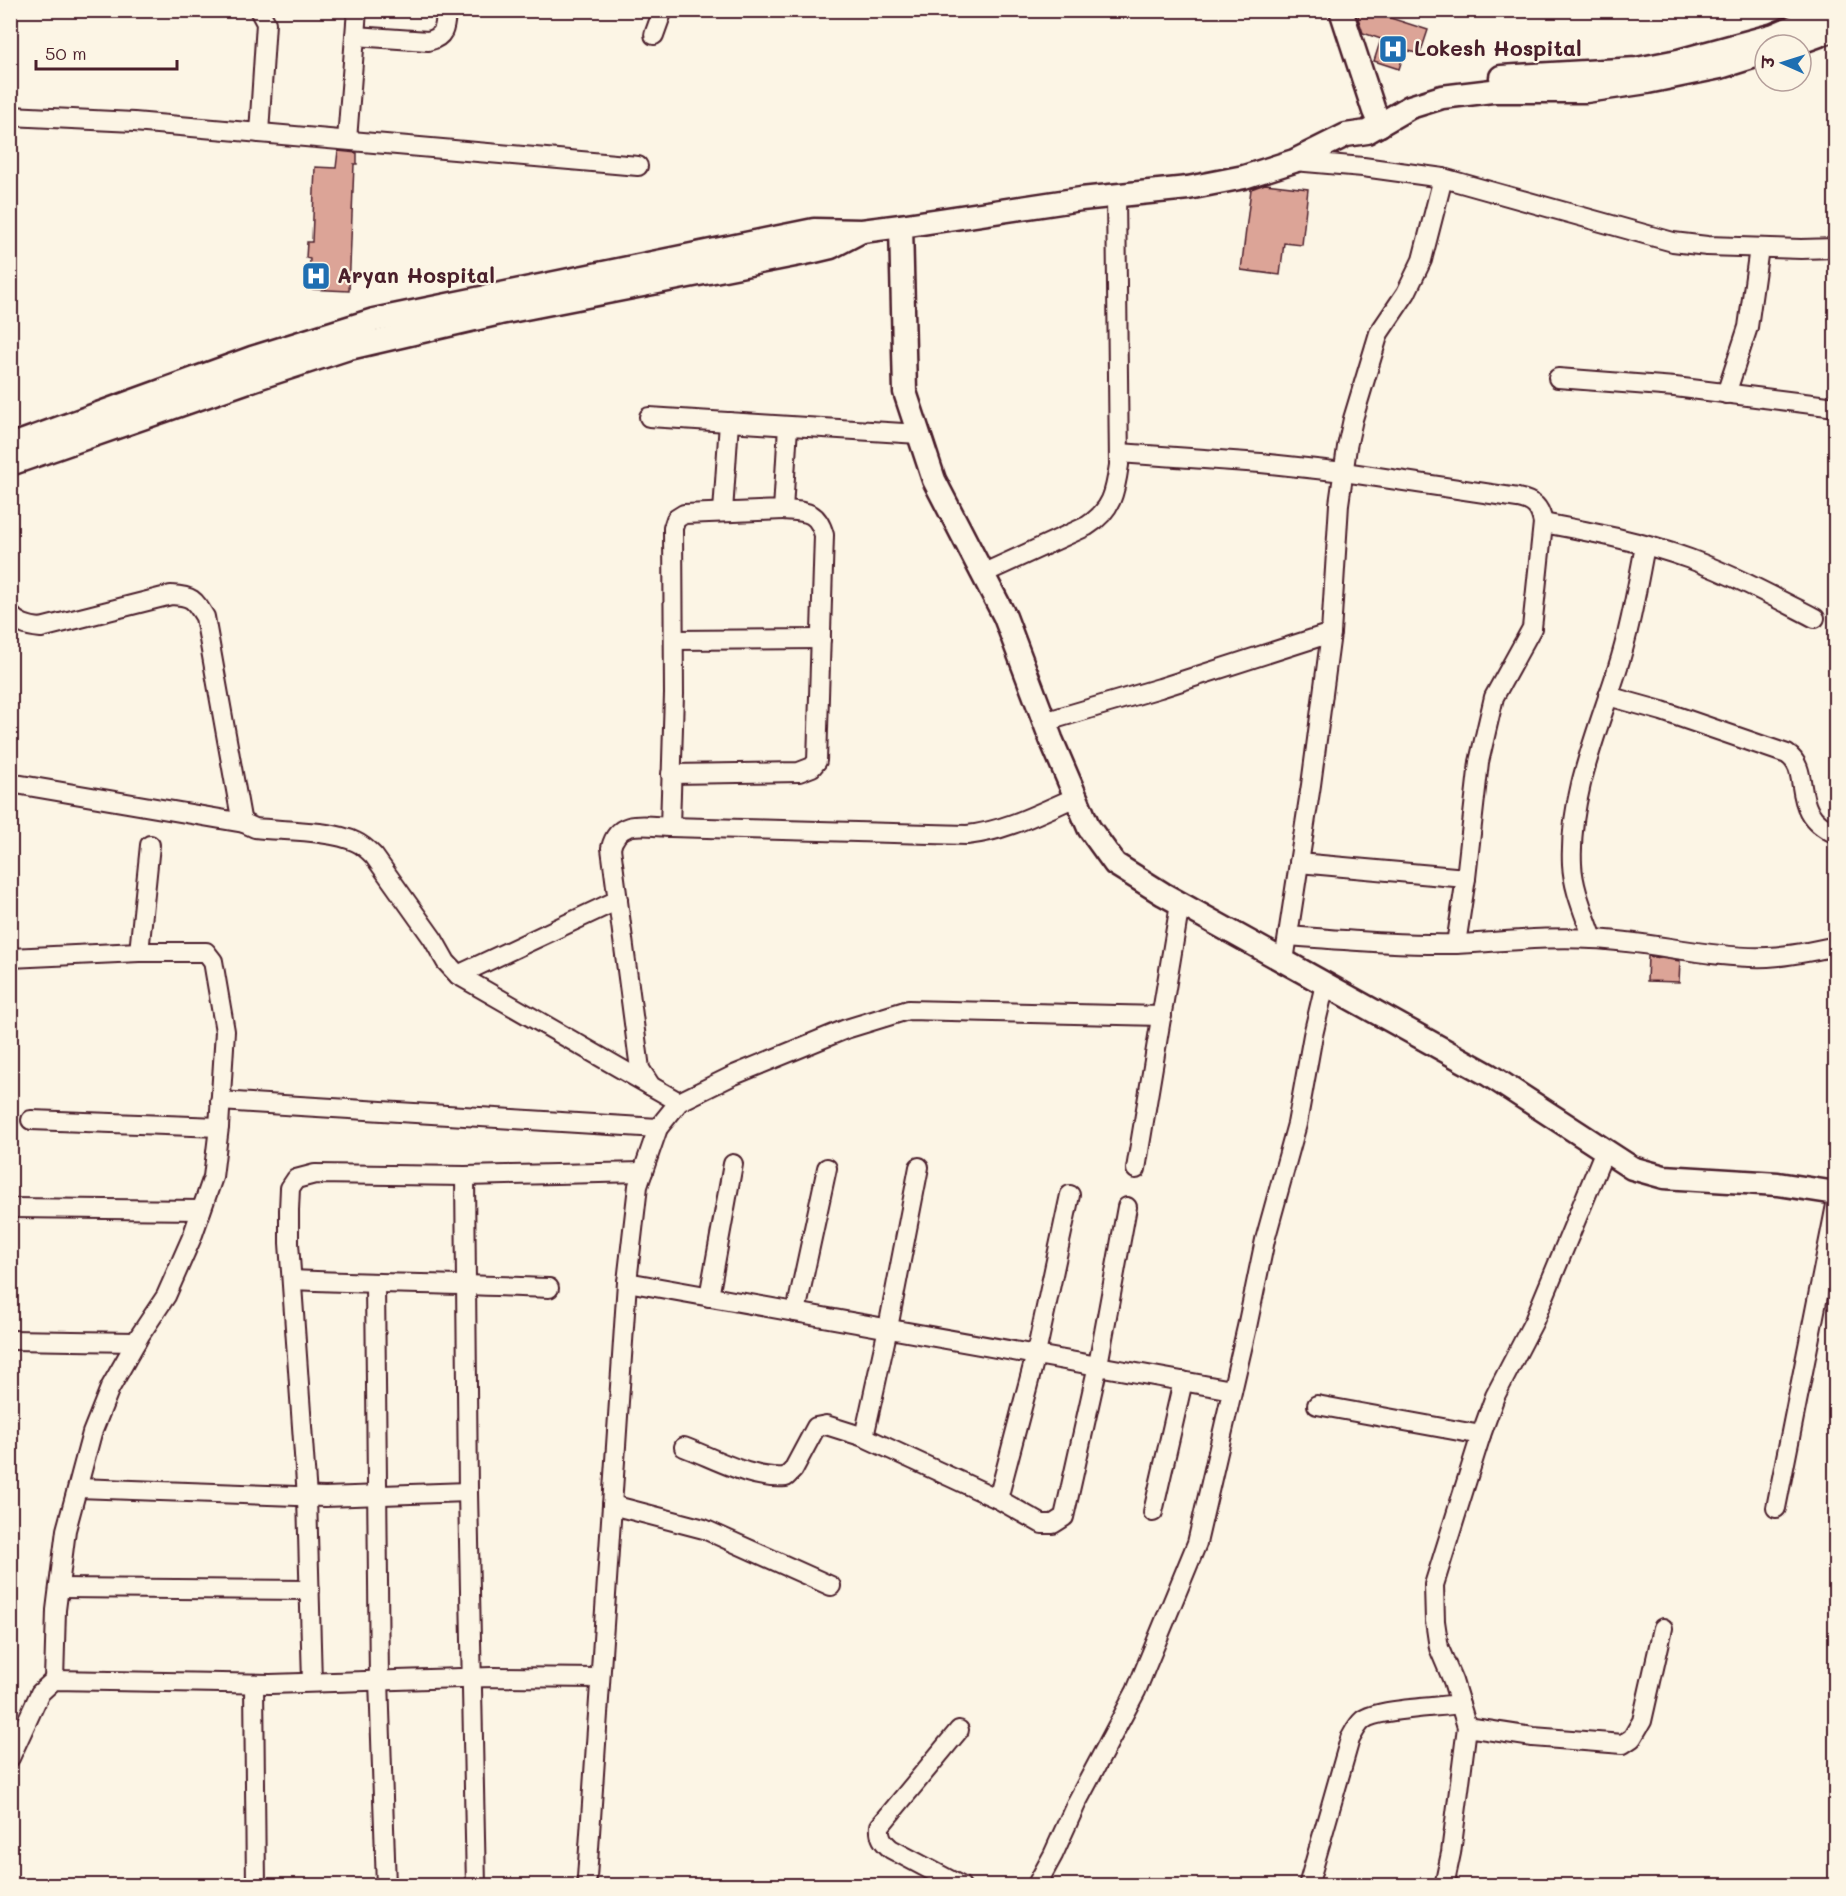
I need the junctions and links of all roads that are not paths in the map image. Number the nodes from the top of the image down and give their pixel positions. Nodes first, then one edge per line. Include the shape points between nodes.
1 (259, 10) edge
2 (357, 10) edge
3 (446, 10) edge
4 (663, 10) edge
5 (1341, 10) edge
6 (1832, 10) edge
7 (1836, 29) edge
8 (654, 35) dead end
9 (355, 36) junction
10 (1813, 37) edge
11 (1753, 57) edge
12 (10, 116) edge
13 (1377, 118) junction
14 (259, 132) junction
15 (347, 140) junction
16 (1293, 161) junction
17 (638, 166) dead end
18 (1443, 178) junction
19 (1116, 195) junction
20 (901, 226) junction
21 (862, 231) junction
22 (1759, 248) junction
23 (1836, 248) edge
24 (1558, 378) dead end
25 (1726, 394) junction
26 (1836, 407) edge
27 (649, 417) dead end
28 (729, 422) junction
29 (788, 426) junction
30 (919, 434) junction
31 (10, 446) edge
32 (1119, 453) junction
33 (10, 464) edge
34 (1344, 472) junction
35 (783, 510) junction
36 (723, 512) junction
37 (1543, 523) junction
38 (1645, 546) junction
39 (982, 574) junction
40 (10, 614) edge
41 (1815, 618) dead end
42 (1331, 633) junction
43 (821, 639) junction
44 (674, 640) junction
45 (1608, 696) junction
46 (1044, 722) junction
47 (671, 774) junction
48 (10, 783) edge
49 (1076, 797) junction
50 (244, 824) junction
51 (670, 827) junction
52 (1836, 834) edge
53 (150, 845) dead end
54 (1299, 863) junction
55 (1466, 878) junction
56 (618, 900) junction
57 (1180, 904) junction
58 (1288, 936) junction
59 (1593, 939) junction
60 (1456, 944) junction
61 (1836, 946) edge
62 (139, 952) junction
63 (10, 958) edge
64 (1284, 962) junction
65 (458, 975) junction
66 (1325, 984) junction
67 (1162, 1016) junction
68 (651, 1086) junction
69 (220, 1101) junction
70 (679, 1102) junction
71 (31, 1120) dead end
72 (219, 1127) junction
73 (658, 1128) junction
74 (1605, 1150) junction
75 (733, 1164) dead end
76 (919, 1167) dead end
77 (827, 1168) dead end
78 (1137, 1169) dead end
79 (643, 1172) junction
80 (465, 1176) junction
81 (1836, 1193) edge
82 (1070, 1195) dead end
83 (1836, 1205) edge
84 (1127, 1207) dead end
85 (10, 1208) edge
86 (201, 1210) junction
87 (292, 1280) junction
88 (627, 1282) junction
89 (375, 1284) junction
90 (466, 1284) junction
91 (549, 1288) dead end
92 (709, 1297) junction
93 (796, 1312) junction
94 (888, 1328) junction
95 (10, 1340) edge
96 (136, 1342) junction
97 (1036, 1354) junction
98 (1098, 1365) junction
99 (1183, 1381) junction
100 (1232, 1390) junction
101 (1317, 1405) dead end
102 (1481, 1435) junction
103 (864, 1437) junction
104 (684, 1447) dead end
105 (78, 1488) junction
106 (468, 1492) junction
107 (377, 1495) junction
108 (307, 1497) junction
109 (998, 1499) junction
110 (612, 1505) junction
111 (1776, 1508) dead end
112 (1153, 1512) dead end
113 (831, 1586) dead end
114 (59, 1588) junction
115 (310, 1590) junction
116 (1663, 1628) dead end
117 (473, 1678) junction
118 (600, 1678) junction
119 (54, 1680) junction
120 (379, 1680) junction
121 (312, 1682) junction
122 (254, 1684) junction
123 (1460, 1704) junction
124 (1467, 1727) junction
125 (958, 1730) dead end
126 (10, 1758) edge
127 (587, 1878) dead end
128 (256, 1886) edge
129 (386, 1886) edge
130 (476, 1886) edge
131 (961, 1886) edge
132 (1036, 1886) edge
133 (1308, 1886) edge
134 (1444, 1886) edge

1 - 14 street via 266,23
2 - 9 street
3 - 9 street via 444,31 435,39
4 - 8 street
5 - 13 street
6 - 13 street via 1774,35 1637,69 1438,85
7 - 10 street
9 - 15 street
11 - 13 street via 1647,82 1586,91 1492,91 1442,97
12 - 14 street
13 - 16 street
14 - 15 street
15 - 17 street
16 - 18 street
16 - 19 street via 1245,177 1188,188
18 - 22 street via 1673,242
18 - 34 street via 1422,260 1379,333 1353,419
19 - 20 street
19 - 32 street
20 - 21 street
20 - 30 street via 905,392
21 - 31 street via 814,230 374,320 252,358
21 - 33 street via 831,247 810,252 349,348
22 - 23 street
22 - 25 street via 1748,327
24 - 25 street
25 - 26 street
27 - 28 street
28 - 29 street
28 - 36 street
29 - 30 street
29 - 35 street
30 - 39 street via 934,480
32 - 34 street
32 - 39 street via 1116,489 1100,518
34 - 37 street via 1531,501 1541,512
34 - 42 street
35 - 36 street
35 - 43 street via 810,513 821,524
36 - 44 street via 684,514 676,519
37 - 38 street
37 - 55 street via 1532,628 1494,697 1479,762
38 - 41 street via 1739,580
38 - 45 street via 1628,629
39 - 46 street via 1005,617
40 - 50 street via 28,627 41,628 171,595 196,602 204,616 233,787
42 - 46 street
42 - 54 street
43 - 44 street
43 - 47 street via 818,755 812,767 799,772
44 - 47 street
45 - 52 street via 1787,754 1798,769 1803,799 1814,821
45 - 59 street via 1578,797 1572,845 1572,867
46 - 49 street
47 - 51 street
48 - 50 street
49 - 51 street via 985,833
49 - 57 street via 1089,828 1115,864
50 - 65 street via 332,835 362,845 374,856
51 - 56 street via 629,826 617,834 611,848
53 - 62 street
54 - 55 street
54 - 58 street
55 - 60 street
56 - 65 street
56 - 68 street via 640,1069
57 - 64 street
57 - 67 street
58 - 60 street
58 - 64 street
59 - 60 street via 1531,938
59 - 61 street via 1769,957
62 - 63 street
62 - 69 street via 206,952 210,956 225,1031
64 - 66 street
65 - 68 street
66 - 74 street via 1489,1075
66 - 100 street via 1298,1124 1265,1240
67 - 70 street via 908,1010 846,1029
67 - 78 street
68 - 70 street
69 - 72 street
69 - 73 street
70 - 73 street
71 - 72 street
72 - 86 street via 213,1177
73 - 79 street
74 - 81 street via 1632,1168 1664,1177 1778,1184
74 - 102 street via 1534,1321 1504,1376
75 - 92 street
76 - 94 street
77 - 93 street
79 - 80 street
79 - 88 street
80 - 87 street via 315,1174 296,1179 290,1188 288,1210
80 - 90 street
82 - 97 street
83 - 111 street
84 - 98 street
85 - 86 street
86 - 96 street via 166,1296
87 - 89 street
87 - 108 street
88 - 92 street
88 - 110 street
89 - 90 street
89 - 107 street
90 - 91 street
90 - 106 street
92 - 93 street
93 - 94 street
94 - 97 street
94 - 103 street
95 - 96 street
96 - 105 street via 110,1388 92,1433
97 - 98 street
97 - 109 street
98 - 99 street
98 - 109 street via 1064,1517 1053,1524 1042,1524
99 - 100 street
99 - 112 street
100 - 132 street via 1197,1543 1136,1692
101 - 102 street
102 - 123 street via 1434,1585 1439,1648
103 - 104 street via 826,1425 816,1427 793,1470 786,1477 774,1478
103 - 109 street
105 - 108 street
105 - 114 street via 66,1530
106 - 107 street
106 - 117 street
107 - 108 street
107 - 120 street
108 - 115 street
110 - 113 street via 704,1529
110 - 118 street
114 - 115 street
114 - 119 street
115 - 121 street
116 - 124 street via 1642,1721 1632,1738 1623,1744
117 - 118 street
117 - 120 street
117 - 130 street
118 - 127 street
119 - 122 street
119 - 126 street via 40,1693
120 - 121 street
120 - 129 street
121 - 122 street
122 - 128 street
123 - 124 street
123 - 133 street via 1387,1713 1365,1718 1358,1725 1350,1739
124 - 134 street
125 - 131 street via 880,1826 879,1835 891,1849

